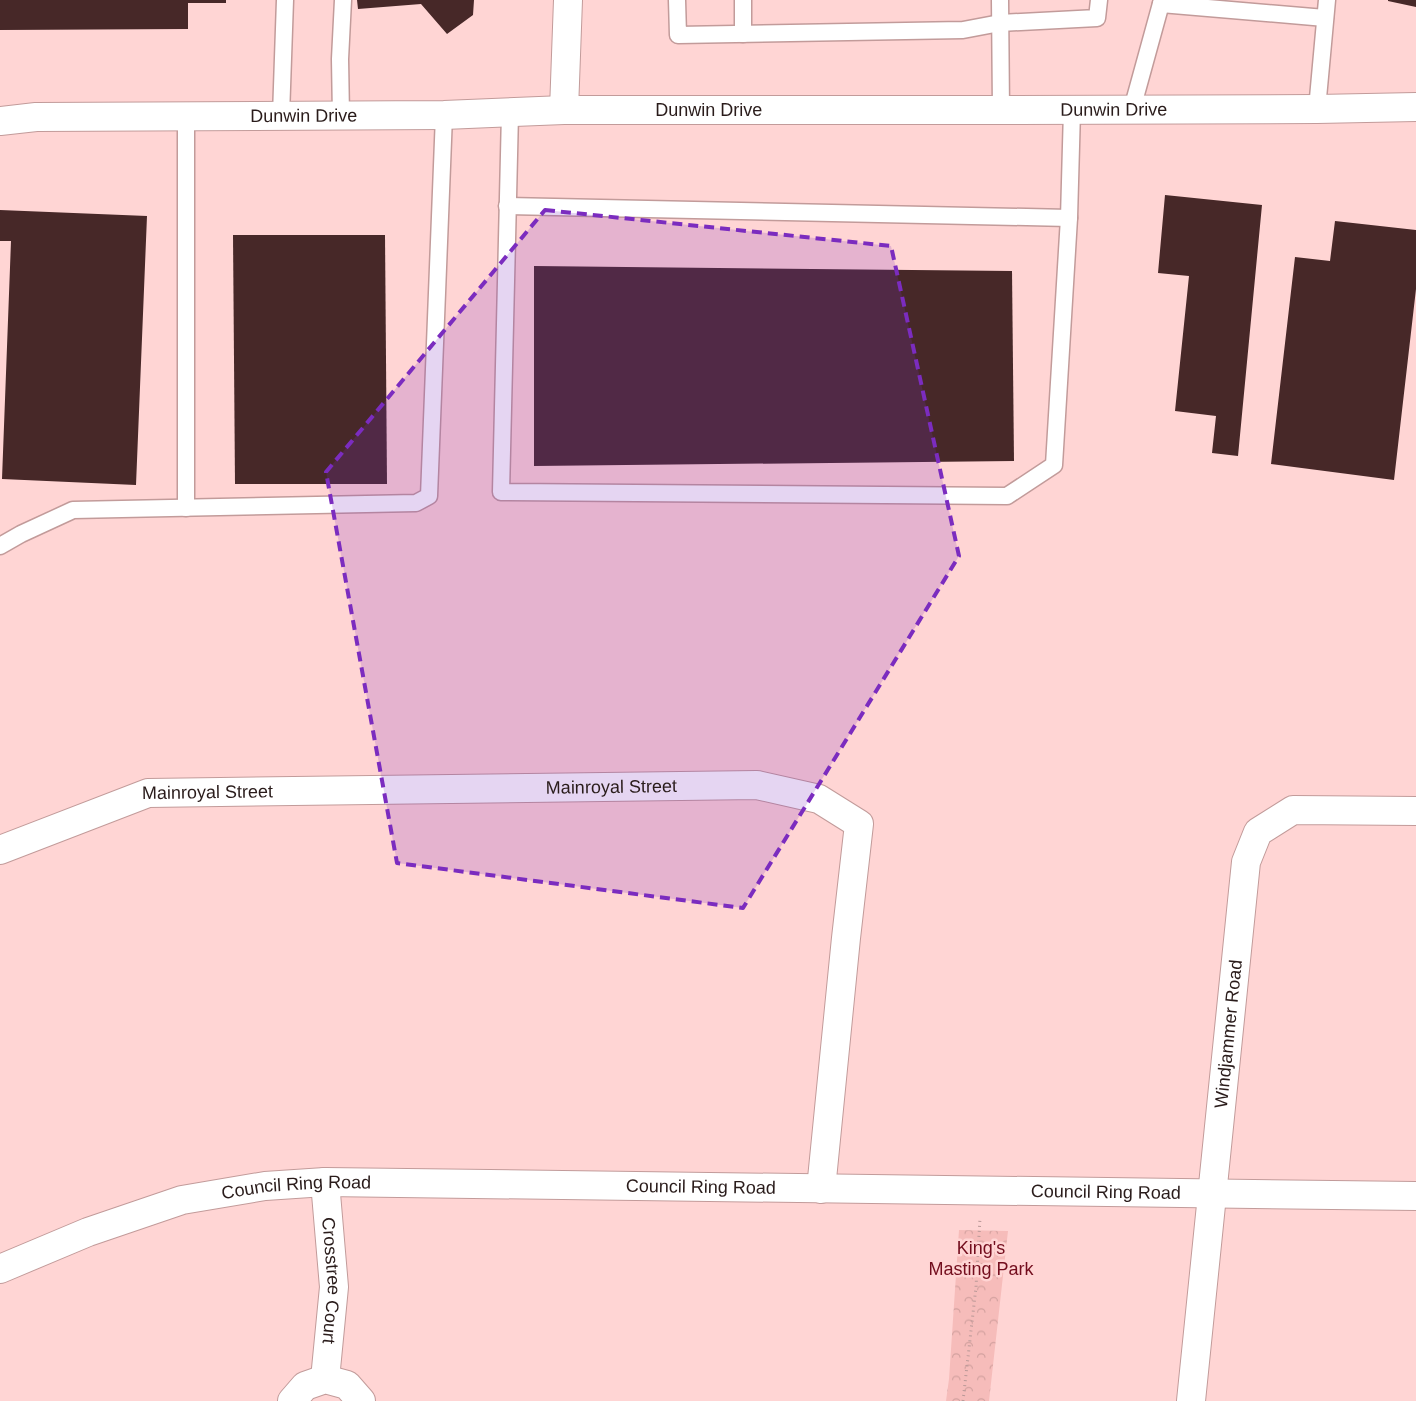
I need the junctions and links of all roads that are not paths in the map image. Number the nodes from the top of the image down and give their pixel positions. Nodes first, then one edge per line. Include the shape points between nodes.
1 (285, 0) edge
2 (343, 0) edge
3 (568, 0) edge
4 (677, 0) edge
5 (743, 0) edge
6 (1000, 0) edge
7 (1099, 0) edge
8 (1327, 0) edge
9 (1161, 2) edge
10 (1325, 18) junction
11 (1000, 23) junction
12 (743, 34) junction
13 (1416, 107) edge
14 (1317, 109) junction
15 (564, 110) junction
16 (1001, 110) junction
17 (1072, 110) junction
18 (1132, 110) junction
19 (510, 113) junction
20 (444, 114) junction
21 (281, 116) junction
22 (340, 116) junction
23 (186, 117) junction
24 (0, 121) edge
25 (507, 206) junction
26 (1068, 218) junction
27 (186, 508) junction
28 (0, 546) edge
29 (1416, 811) edge
30 (0, 850) edge
31 (324, 1182) junction
32 (821, 1189) junction
33 (1211, 1194) junction
34 (1416, 1196) edge
35 (0, 1269) edge
36 (326, 1380) junction
37 (292, 1401) edge
38 (361, 1401) edge
39 (1191, 1401) edge

1 - 21 lane
2 - 22 lane
3 - 15 street
4 - 12 lane via 678,34
5 - 12 lane
6 - 11 lane
7 - 11 lane via 1097,18
8 - 10 lane
9 - 10 lane
9 - 18 lane
10 - 14 lane
11 - 12 lane via 963,30
11 - 16 lane
13 - 14 street, Dunwin Drive
14 - 18 street, Dunwin Drive
15 - 16 street, Dunwin Drive
15 - 19 street, Dunwin Drive
16 - 17 street, Dunwin Drive
17 - 18 street, Dunwin Drive
17 - 26 lane
19 - 20 street, Dunwin Drive
19 - 25 lane
20 - 22 street, Dunwin Drive
20 - 27 lane via 429,496 416,503
21 - 22 street, Dunwin Drive
21 - 23 street, Dunwin Drive
23 - 24 street, Dunwin Drive via 36,117
23 - 27 lane
25 - 26 lane
25 - 26 lane via 501,492 1007,496 1054,465
27 - 28 lane via 73,510
29 - 33 street, Windjammer Road via 1293,810 1258,832 1246,862
30 - 32 street, Mainroyal Street via 148,793 757,785 819,799 859,824
31 - 32 street, Council Ring Road
31 - 35 street, Council Ring Road via 265,1186 182,1200 88,1232
31 - 36 street, Crosstree Court via 334,1288
32 - 33 street, Council Ring Road
33 - 34 street, Council Ring Road
33 - 39 street, Windjammer Road
36 - 37 street via 305,1386
36 - 38 street via 347,1385

